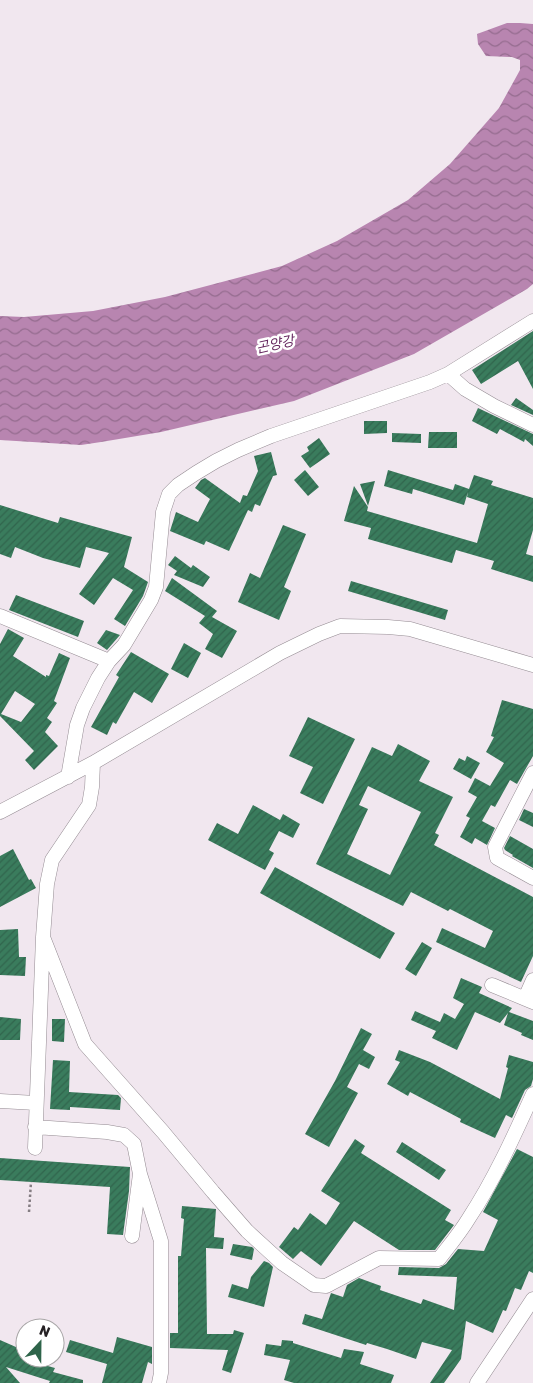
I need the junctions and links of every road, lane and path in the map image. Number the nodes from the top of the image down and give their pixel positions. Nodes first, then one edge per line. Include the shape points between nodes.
1 (533, 321) edge
2 (448, 374) junction
3 (533, 425) edge
4 (0, 616) edge
5 (109, 661) junction
6 (533, 665) edge
7 (93, 763) junction
8 (533, 773) edge
9 (68, 777) junction
10 (0, 812) edge
11 (533, 878) edge
12 (43, 937) junction
13 (533, 980) edge
14 (492, 984) dead end
15 (529, 1000) edge
16 (533, 1094) edge
17 (0, 1101) edge
18 (36, 1102) junction
19 (35, 1127) junction
20 (35, 1148) dead end
21 (140, 1174) junction
22 (31, 1182) dead end
23 (29, 1212) dead end
24 (132, 1236) dead end
25 (533, 1300) edge
26 (479, 1382) edge
27 (159, 1383) edge

1 - 2 street
2 - 3 street via 465,389
2 - 5 street via 246,446 216,460 178,485 169,494 163,512 156,587 151,600 124,645
4 - 5 street
5 - 9 street via 83,708
6 - 7 street via 410,630 340,626 280,653
7 - 9 street
7 - 12 street via 89,805 52,860
8 - 11 street via 495,847 496,858
9 - 10 street
12 - 16 street via 85,1044 247,1231 282,1263 314,1285 326,1286 379,1258 439,1259 469,1218 499,1166
12 - 18 street
13 - 15 street
14 - 15 street
17 - 18 street
18 - 19 street
19 - 20 street
19 - 21 street via 124,1135 134,1144
21 - 24 street
21 - 27 street via 161,1241
22 - 23 path
25 - 26 street

